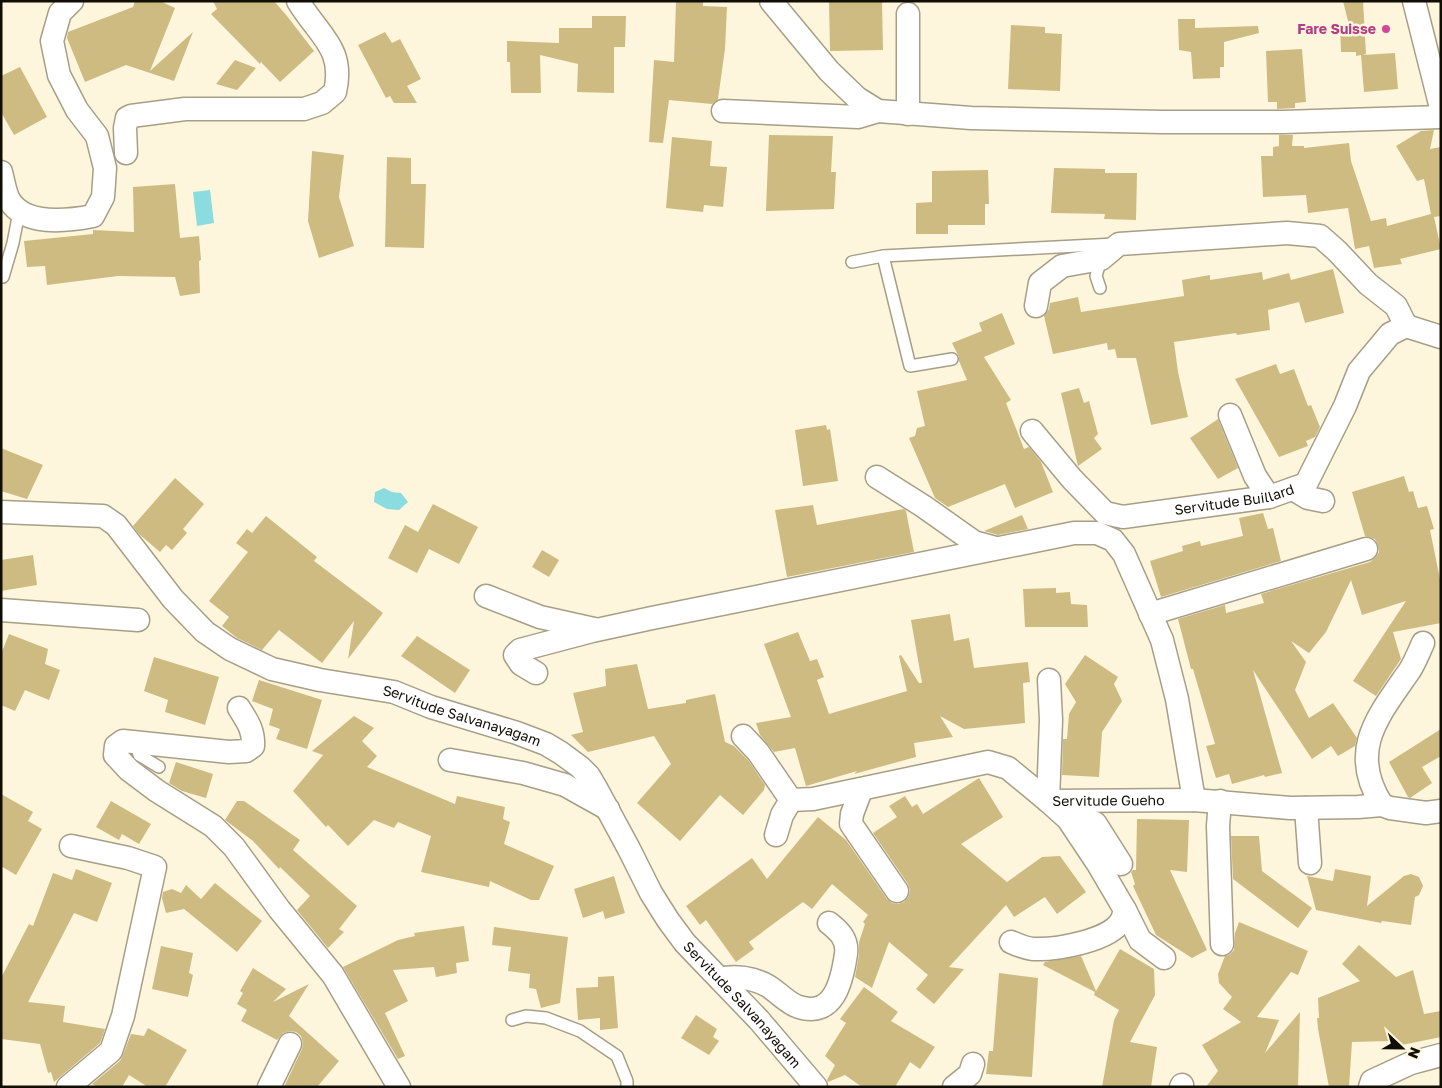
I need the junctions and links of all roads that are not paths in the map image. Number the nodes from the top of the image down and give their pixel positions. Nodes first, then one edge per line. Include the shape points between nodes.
1 (72, 1) edge
2 (298, 1) edge
3 (771, 1) edge
4 (1414, 1) edge
5 (908, 14) dead end
6 (1441, 108) edge
7 (723, 111) dead end
8 (878, 111) junction
9 (908, 114) junction
10 (1441, 117) edge
11 (126, 153) dead end
12 (1, 172) edge
13 (19, 212) junction
14 (1119, 244) junction
15 (884, 256) junction
16 (1101, 259) junction
17 (852, 262) dead end
18 (3, 277) dead end
19 (1100, 288) dead end
20 (1036, 306) dead end
21 (1406, 326) junction
22 (1441, 337) edge
23 (952, 359) dead end
24 (1230, 415) dead end
25 (1032, 431) dead end
26 (877, 477) dead end
27 (1293, 489) junction
28 (1269, 497) junction
29 (1323, 501) dead end
30 (1, 512) edge
31 (996, 548) junction
32 (1366, 549) dead end
33 (486, 596) dead end
34 (1, 610) edge
35 (1150, 614) junction
36 (138, 620) dead end
37 (597, 630) junction
38 (1423, 643) dead end
39 (536, 673) dead end
40 (1049, 680) dead end
41 (239, 708) dead end
42 (743, 736) dead end
43 (136, 742) junction
44 (450, 760) dead end
45 (159, 767) dead end
46 (861, 790) junction
47 (792, 800) junction
48 (1194, 800) junction
49 (1048, 801) junction
50 (1220, 802) junction
51 (1382, 805) junction
52 (1306, 808) junction
53 (608, 809) junction
54 (1441, 812) edge
55 (776, 835) dead end
56 (72, 846) dead end
57 (1310, 863) dead end
58 (1121, 864) dead end
59 (897, 891) dead end
60 (1125, 910) junction
61 (829, 923) dead end
62 (1011, 942) dead end
63 (1222, 944) dead end
64 (1164, 958) dead end
65 (720, 979) junction
66 (512, 1020) dead end
67 (290, 1044) dead end
68 (1441, 1054) edge
69 (973, 1064) dead end
70 (68, 1087) edge
71 (269, 1087) edge
72 (399, 1087) edge
73 (627, 1087) edge
74 (816, 1087) edge
75 (954, 1087) edge
76 (1370, 1087) edge

1 - 13 street via 60,12 52,41 59,75 77,110 97,136 105,168 103,197 93,216 74,220 42,219
2 - 11 street via 332,48 338,67 335,92 322,103 304,108 185,110 132,116 126,123
3 - 8 street via 829,72 857,98
4 - 6 street
5 - 9 street
7 - 8 street via 858,117
8 - 9 street
9 - 10 street via 1164,122
12 - 13 street via 8,198
13 - 18 lane
14 - 15 lane
14 - 16 street
14 - 21 street via 1287,233 1320,236 1368,284 1396,306
15 - 17 lane
15 - 23 lane via 910,366
16 - 19 lane via 1096,276
16 - 20 street via 1062,266 1040,283
21 - 22 street
21 - 27 street, Servitude Buillard via 1390,334 1359,371 1306,484
24 - 28 street via 1255,476
25 - 28 street, Servitude Buillard via 1105,513 1123,517
26 - 31 street via 974,542
27 - 28 street, Servitude Buillard
27 - 29 street via 1308,498
30 - 53 street, Servitude Salvanayagam via 103,516 116,525 173,599 205,632 230,649 272,669 394,692 546,744 589,776
31 - 35 street via 1074,533 1097,533 1113,540 1124,554
31 - 37 street
32 - 35 street
33 - 37 street via 540,617
34 - 36 street
35 - 48 street via 1162,640 1177,699
37 - 39 street via 520,650 515,655 521,664
38 - 51 street via 1370,733 1368,774
40 - 49 street
41 - 43 street via 254,736 253,746 246,751
42 - 47 street
43 - 45 lane via 139,755
43 - 72 street via 123,741 116,746 115,755 157,792 213,826 234,847 332,975
44 - 53 street via 523,773 565,785
46 - 47 street, Servitude Gueho via 813,800
46 - 49 street, Servitude Gueho via 988,762 1008,768
46 - 59 street via 852,814 852,824
47 - 55 street via 782,815
48 - 49 street, Servitude Gueho
48 - 50 street, Servitude Gueho
49 - 58 street via 1095,823
49 - 60 street via 1068,819
50 - 52 street, Servitude Gueho
50 - 63 street
51 - 52 street, Servitude Gueho
51 - 54 street, Servitude Gueho via 1426,814
52 - 57 street
53 - 65 street, Servitude Salvanayagam via 668,920
56 - 70 street via 128,858 155,868 123,1016 111,1050
60 - 62 street via 1120,923 1102,936 1084,942 1032,949
60 - 64 street via 1140,940
61 - 65 street via 842,934 846,952 837,988 829,1004 817,1010 798,1007 767,985 730,976
65 - 74 street, Servitude Salvanayagam
66 - 73 lane via 526,1016 546,1018 580,1031 618,1056
67 - 71 street
68 - 76 street via 1372,1081
69 - 75 street via 970,1074

